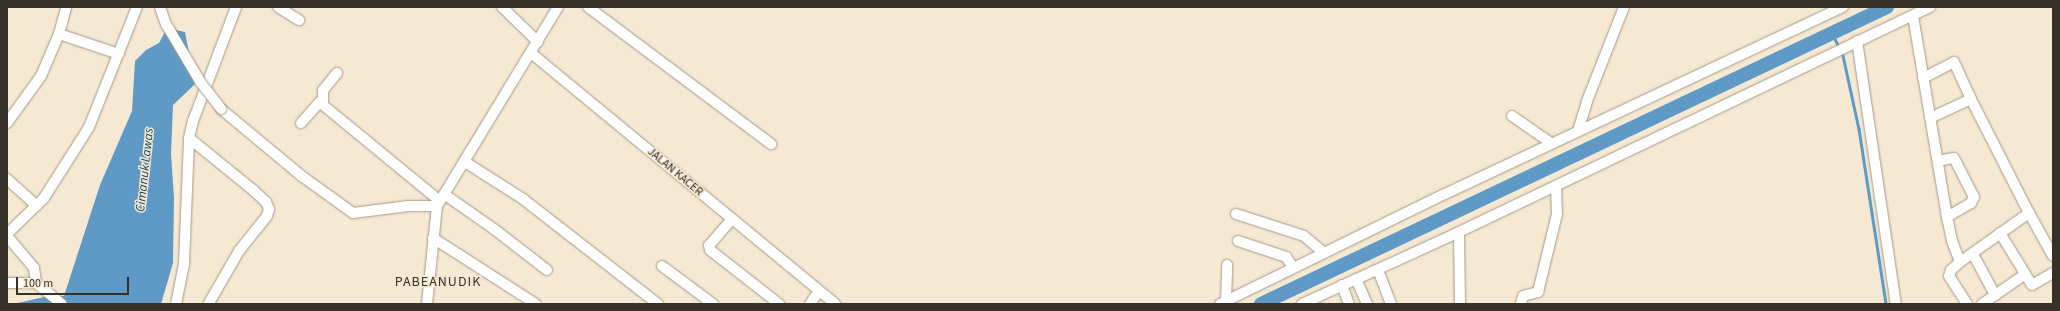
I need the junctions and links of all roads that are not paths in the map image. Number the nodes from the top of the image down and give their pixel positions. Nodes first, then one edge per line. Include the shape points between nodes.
1 (66, 7) edge
2 (137, 7) edge
3 (160, 7) edge
4 (236, 7) edge
5 (278, 7) edge
6 (502, 7) edge
7 (558, 7) edge
8 (588, 7) edge
9 (1624, 7) edge
10 (1843, 7) edge
11 (1930, 7) edge
12 (1913, 16) junction
13 (298, 20) dead end
14 (59, 34) junction
15 (1857, 41) junction
16 (538, 42) junction
17 (531, 53) junction
18 (119, 54) junction
19 (336, 73) dead end
20 (1923, 78) junction
21 (1971, 99) junction
22 (321, 100) junction
23 (1512, 116) dead end
24 (1930, 118) junction
25 (7, 123) edge
26 (301, 124) dead end
27 (1578, 131) junction
28 (189, 138) junction
29 (1551, 143) junction
30 (771, 144) dead end
31 (1938, 160) junction
32 (465, 162) junction
33 (7, 179) edge
34 (1556, 186) junction
35 (440, 201) junction
36 (37, 206) junction
37 (2029, 213) junction
38 (1236, 214) dead end
39 (1947, 217) junction
40 (732, 220) junction
41 (1459, 232) junction
42 (2000, 233) junction
43 (7, 235) edge
44 (433, 238) junction
45 (1238, 240) dead end
46 (1323, 252) junction
47 (1973, 254) junction
48 (2053, 256) edge
49 (1960, 262) junction
50 (1227, 265) dead end
51 (662, 266) dead end
52 (1293, 267) junction
53 (547, 270) dead end
54 (1378, 270) junction
55 (2053, 273) edge
56 (2024, 275) junction
57 (1349, 282) junction
58 (7, 283) edge
59 (36, 283) junction
60 (818, 292) junction
61 (1995, 295) junction
62 (1223, 302) edge
63 (210, 303) edge
64 (62, 304) edge
65 (176, 304) edge
66 (427, 304) edge
67 (536, 304) edge
68 (658, 304) edge
69 (713, 304) edge
70 (779, 304) edge
71 (810, 304) edge
72 (835, 304) edge
73 (1302, 304) edge
74 (1349, 304) edge
75 (1367, 304) edge
76 (1391, 304) edge
77 (1460, 304) edge
78 (1521, 304) edge
79 (1896, 304) edge
80 (1967, 304) edge
81 (1982, 304) edge

1 - 14 street
2 - 18 street
3 - 35 street, bridge via 170,31 201,83 221,109 302,177 353,213
4 - 28 street
5 - 13 street
6 - 16 street
7 - 16 street
8 - 30 street
9 - 27 street
10 - 27 street
11 - 12 street
12 - 15 street
12 - 20 street
14 - 18 street
14 - 25 street via 40,76
15 - 34 street
15 - 79 street
16 - 17 street
17 - 32 street
17 - 40 street, JALAN KACER
18 - 36 street via 89,128
19 - 22 street via 324,90
20 - 21 street via 1954,62
20 - 24 street
21 - 24 street
21 - 37 street
22 - 26 street
22 - 35 street via 325,107
23 - 29 street
24 - 31 street
27 - 29 street
28 - 63 street via 253,190 266,202 269,209 267,216 239,251
28 - 65 street via 184,264
29 - 46 street
31 - 39 street
31 - 39 street via 1954,158 1974,197 1971,203
32 - 35 street
32 - 68 street via 523,199
33 - 36 street
34 - 41 street
34 - 78 street via 1557,214 1538,292 1524,296
35 - 44 street
35 - 53 street via 494,228
36 - 43 street
37 - 42 street
37 - 48 street
38 - 46 street via 1304,236
39 - 49 street
40 - 60 street, JALAN KACER
40 - 70 street via 710,245 710,250
41 - 54 street
41 - 77 street
42 - 47 street
42 - 56 street
43 - 59 street via 34,268
44 - 66 street
44 - 67 street
45 - 52 street via 1286,257
46 - 52 street
47 - 49 street
47 - 61 street
49 - 80 street via 1951,270 1949,276
50 - 62 street
51 - 69 street
52 - 62 street
54 - 57 street
54 - 76 street
55 - 56 street via 2034,286
56 - 61 street
57 - 73 street
57 - 74 street
57 - 75 street
58 - 59 street
59 - 64 street
60 - 71 street
60 - 72 street, JALAN KACER
61 - 81 street

